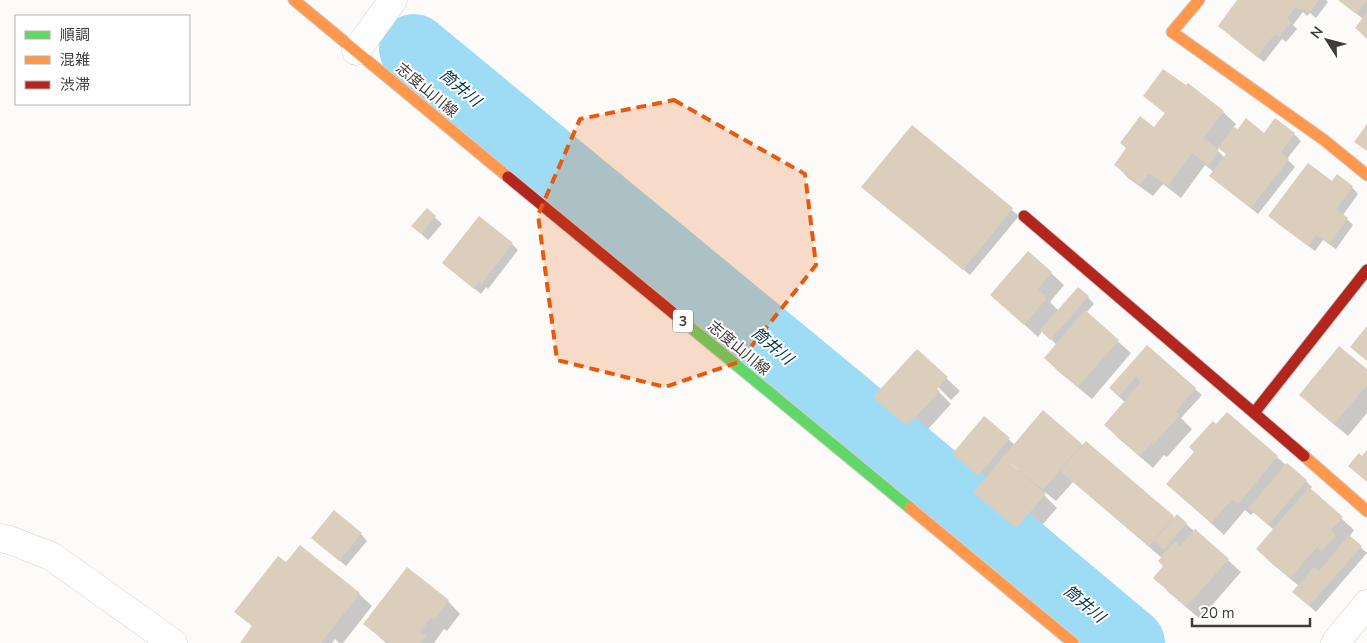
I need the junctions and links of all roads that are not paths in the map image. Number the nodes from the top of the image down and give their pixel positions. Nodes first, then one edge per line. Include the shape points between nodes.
1 (294, 0) edge
2 (392, 0) edge
3 (1198, 0) edge
4 (357, 49) junction
5 (1367, 175) edge
6 (1024, 216) dead end
7 (1367, 270) edge
8 (1254, 412) junction
9 (1367, 511) edge
10 (0, 538) edge
11 (1367, 604) edge
12 (173, 643) edge
13 (1073, 643) edge
14 (1335, 643) edge

1 - 4 main road, 志度山川線 / 3
2 - 4 street
3 - 5 main road via 1172,32 1324,140
4 - 13 main road, 志度山川線 / 3
6 - 8 main road
7 - 8 main road
8 - 9 main road
10 - 12 street via 51,556
11 - 14 street

